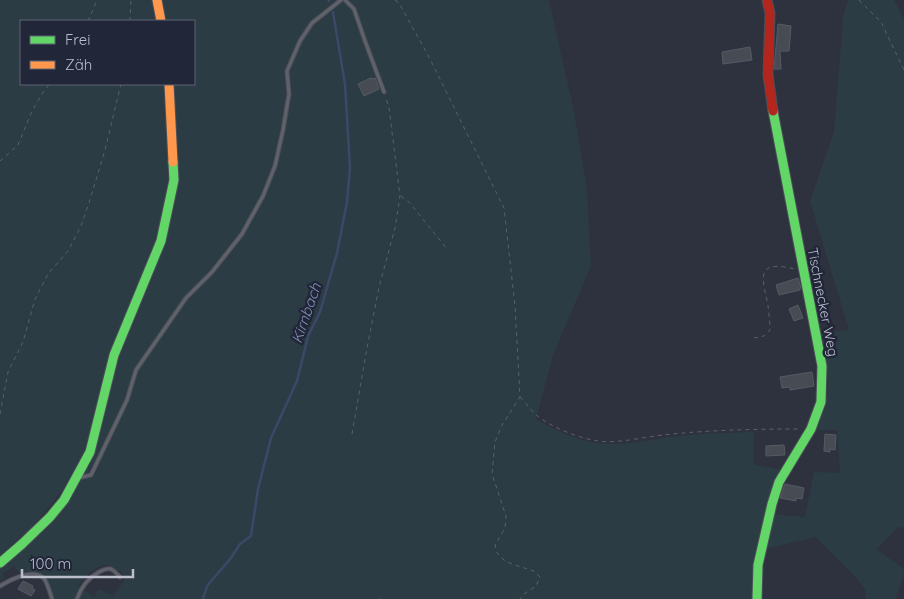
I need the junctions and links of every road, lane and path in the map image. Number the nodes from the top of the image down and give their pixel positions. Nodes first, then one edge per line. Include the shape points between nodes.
1 (96, 0) edge
2 (131, 0) edge
3 (157, 0) edge
4 (341, 0) edge
5 (345, 0) edge
6 (395, 0) edge
7 (767, 0) edge
8 (859, 0) edge
9 (88, 20) edge
10 (130, 20) edge
11 (161, 20) edge
12 (904, 70) edge
13 (49, 85) edge
14 (121, 85) edge
15 (169, 85) edge
16 (384, 92) joint
17 (0, 161) edge
18 (400, 196) junction
19 (447, 249) dead end
20 (803, 270) junction
21 (754, 338) dead end
22 (520, 396) junction
23 (0, 414) edge
24 (811, 429) junction
25 (352, 434) dead end
26 (75, 478) junction
27 (0, 563) edge
28 (120, 577) dead end
29 (0, 586) edge
30 (52, 599) edge
31 (77, 599) edge
32 (520, 599) edge
33 (757, 599) edge

1 - 9 path
2 - 10 path
3 - 11 street
4 - 26 lane via 312,23 287,71 289,94 275,166 242,234 186,298 136,370 127,400 91,475
5 - 16 lane via 354,9
6 - 22 path via 429,57 504,208 515,306
7 - 20 street, Tischnecker Weg via 770,13 768,76 774,121
8 - 12 path via 880,22
13 - 17 path via 32,111 18,145
14 - 23 path via 81,226 35,299 23,342 8,372
15 - 26 street via 174,180 161,240 114,355 90,452
16 - 18 path via 389,108
18 - 19 path via 410,202
18 - 25 path via 366,348
20 - 21 path via 772,266 767,269 763,280 770,330 764,336
20 - 24 street, Tischnecker Weg via 822,366 821,402
22 - 24 path via 534,414 554,427 598,441 694,432
22 - 32 path via 495,442 492,474 506,516 505,528 496,545 497,553 505,561 534,570 540,577 536,586
24 - 33 street, Tischnecker Weg via 779,482 772,504 758,565
26 - 27 street via 64,500 50,517
28 - 31 lane via 114,570 102,570 91,576
29 - 30 lane via 25,575 36,574 45,580

